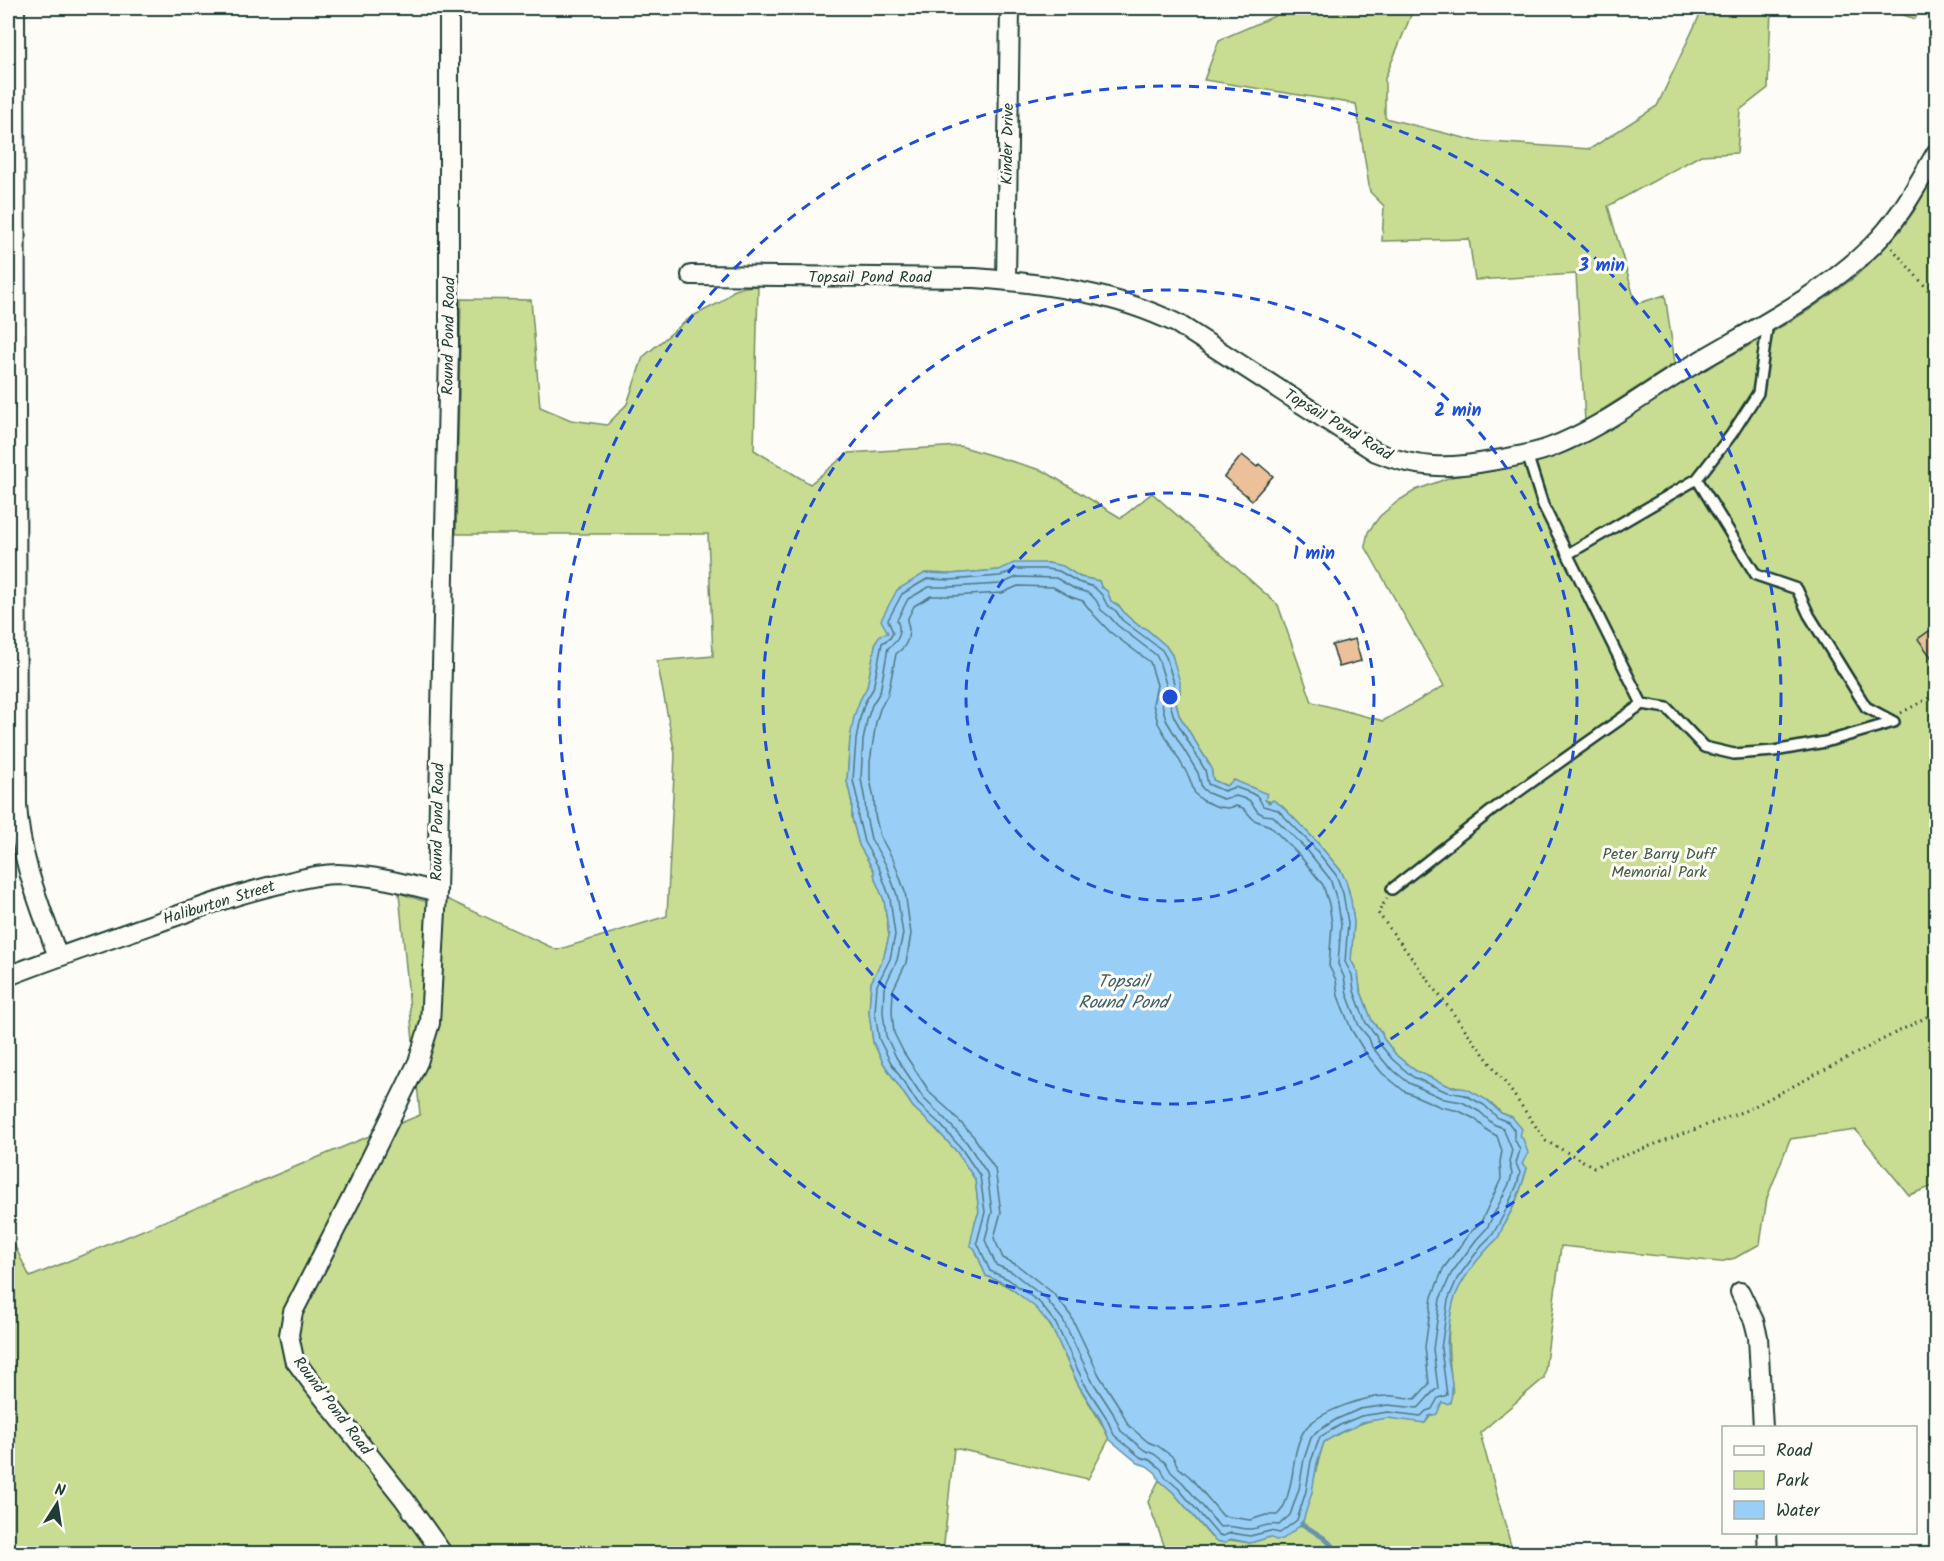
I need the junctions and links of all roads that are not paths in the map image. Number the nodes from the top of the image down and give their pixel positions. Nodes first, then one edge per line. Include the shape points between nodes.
1 (15, 8) edge
2 (449, 8) edge
3 (1010, 8) edge
4 (1936, 153) edge
5 (691, 275) dead end
6 (1006, 280) junction
7 (1768, 322) junction
8 (1527, 454) junction
9 (1697, 479) junction
10 (1568, 554) junction
11 (1642, 705) junction
12 (1392, 889) road end
13 (437, 892) junction
14 (58, 957) junction
15 (8, 976) edge
16 (1740, 1292) dead end
17 (1763, 1426) edge
18 (1767, 1534) edge
19 (443, 1554) edge
20 (1768, 1554) edge

1 - 14 street via 16,804 25,864
2 - 13 street, Round Pond Road via 449,349
3 - 6 street, Kinder Drive
4 - 7 street, Topsail Pond Road via 1901,211 1862,256 1807,299
5 - 6 street, Topsail Pond Road
6 - 8 street, Topsail Pond Road via 1102,297 1155,313 1206,341 1356,440 1397,461 1451,467
7 - 8 street, Topsail Pond Road via 1572,438
7 - 9 lane via 1758,393
8 - 10 lane via 1543,505
9 - 10 lane
9 - 11 lane via 1756,575 1797,589 1866,707 1894,722 1825,742 1734,754 1704,747 1668,708
10 - 11 lane
11 - 12 lane via 1495,808
13 - 14 street, Haliburton Street via 369,876 336,874 303,879 218,901
13 - 19 street, Round Pond Road via 430,1023 418,1062 305,1286 288,1335 294,1359
14 - 15 street, Haliburton Street
16 - 17 street via 1758,1337
18 - 20 street

